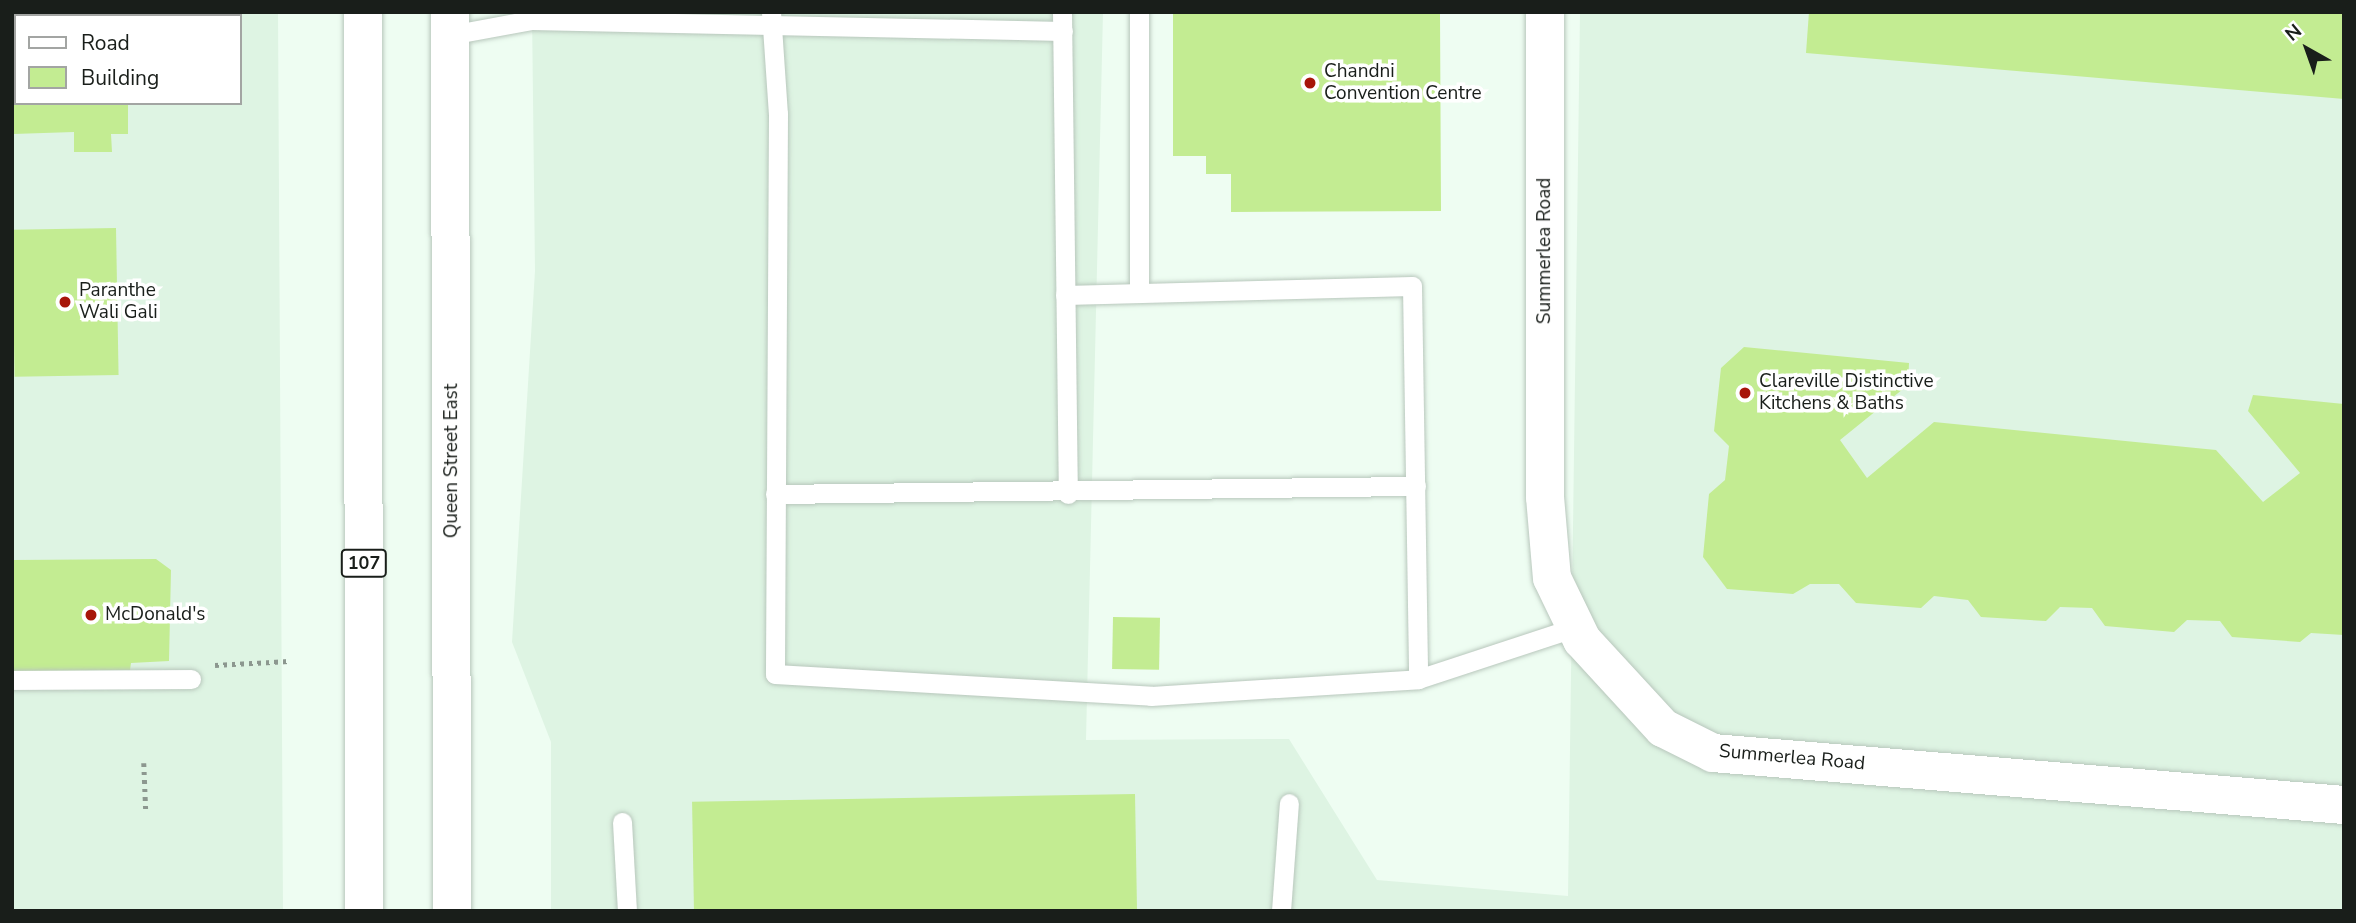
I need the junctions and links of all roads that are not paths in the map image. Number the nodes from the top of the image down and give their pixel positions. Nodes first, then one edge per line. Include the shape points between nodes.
1 (363, 12) edge
2 (1139, 12) edge
3 (1545, 12) edge
4 (771, 19) edge
5 (1062, 22) edge
6 (450, 24) edge
7 (1139, 292) junction
8 (1065, 295) junction
9 (1416, 486) junction
10 (775, 494) junction
11 (1068, 494) junction
12 (1576, 628) junction
13 (191, 679) dead end
14 (1418, 679) junction
15 (12, 680) edge
16 (1289, 803) dead end
17 (2344, 805) edge
18 (622, 821) dead end
19 (364, 911) edge
20 (452, 911) edge
21 (627, 911) edge
22 (1281, 911) edge

1 - 19 main road, 107
2 - 7 lane
3 - 12 main road, Summerlea Road via 1545,497 1552,578
4 - 5 lane
4 - 6 lane
4 - 10 lane via 778,114
5 - 8 lane
6 - 20 main road, Queen Street East
7 - 8 lane
7 - 9 lane via 1412,286
8 - 11 lane
9 - 11 lane
9 - 14 lane
10 - 11 lane
10 - 14 lane via 775,674 1151,696
12 - 14 lane
12 - 17 main road, Summerlea Road via 1663,728 1713,752
13 - 15 lane
16 - 22 lane
18 - 21 lane

